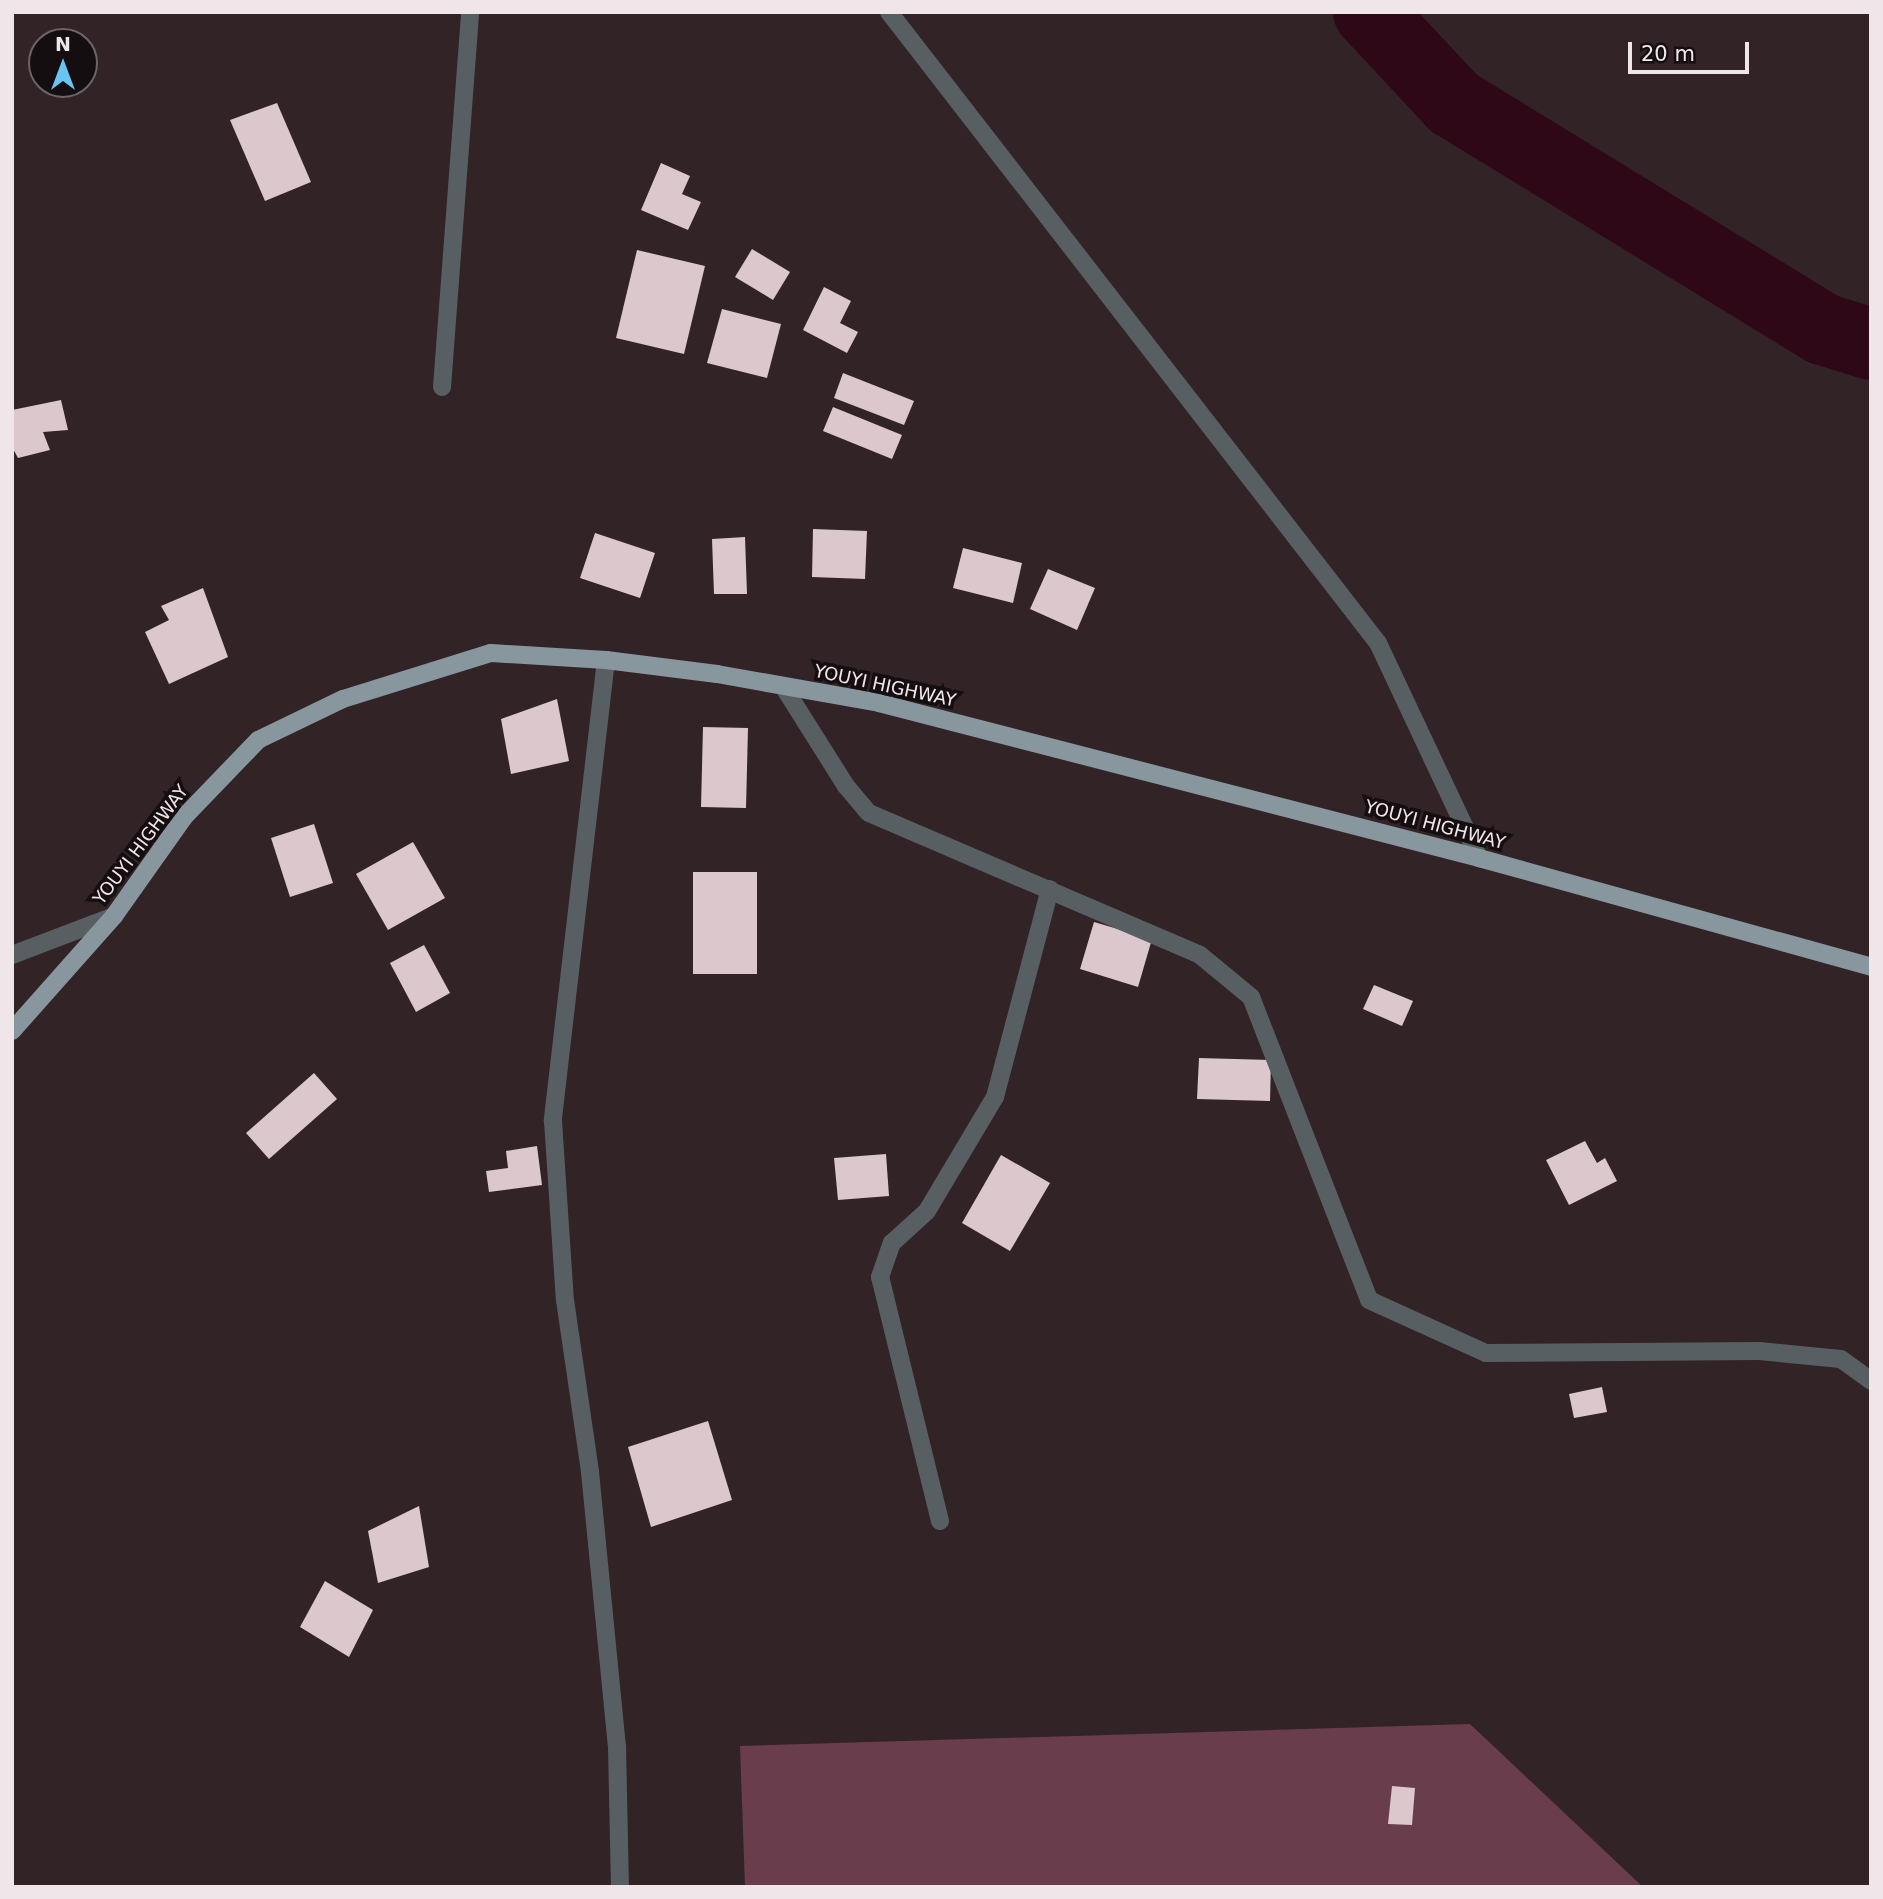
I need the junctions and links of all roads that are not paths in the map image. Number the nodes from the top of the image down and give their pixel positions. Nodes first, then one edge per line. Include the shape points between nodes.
1 (470, 12) edge
2 (889, 12) edge
3 (442, 387) dead end
4 (606, 660) junction
5 (783, 686) junction
6 (1479, 858) junction
7 (1050, 889) junction
8 (114, 916) junction
9 (12, 955) edge
10 (1871, 968) edge
11 (12, 1031) edge
12 (1871, 1381) edge
13 (940, 1521) dead end
14 (620, 1887) edge

1 - 3 street
2 - 6 street via 1378,643
4 - 5 main road, YOUYI HIGHWAY
4 - 8 main road, YOUYI HIGHWAY via 491,653 343,699 258,740 184,817
4 - 14 street via 553,1121 565,1300 590,1472 617,1746
5 - 6 main road, YOUYI HIGHWAY via 879,703
5 - 7 street via 846,786 869,813
6 - 10 main road, YOUYI HIGHWAY
7 - 12 street via 1200,955 1251,997 1369,1300 1486,1353 1759,1352 1841,1359
7 - 13 street via 995,1097 927,1211 892,1243 880,1277
8 - 9 street
8 - 11 main road, YOUYI HIGHWAY

